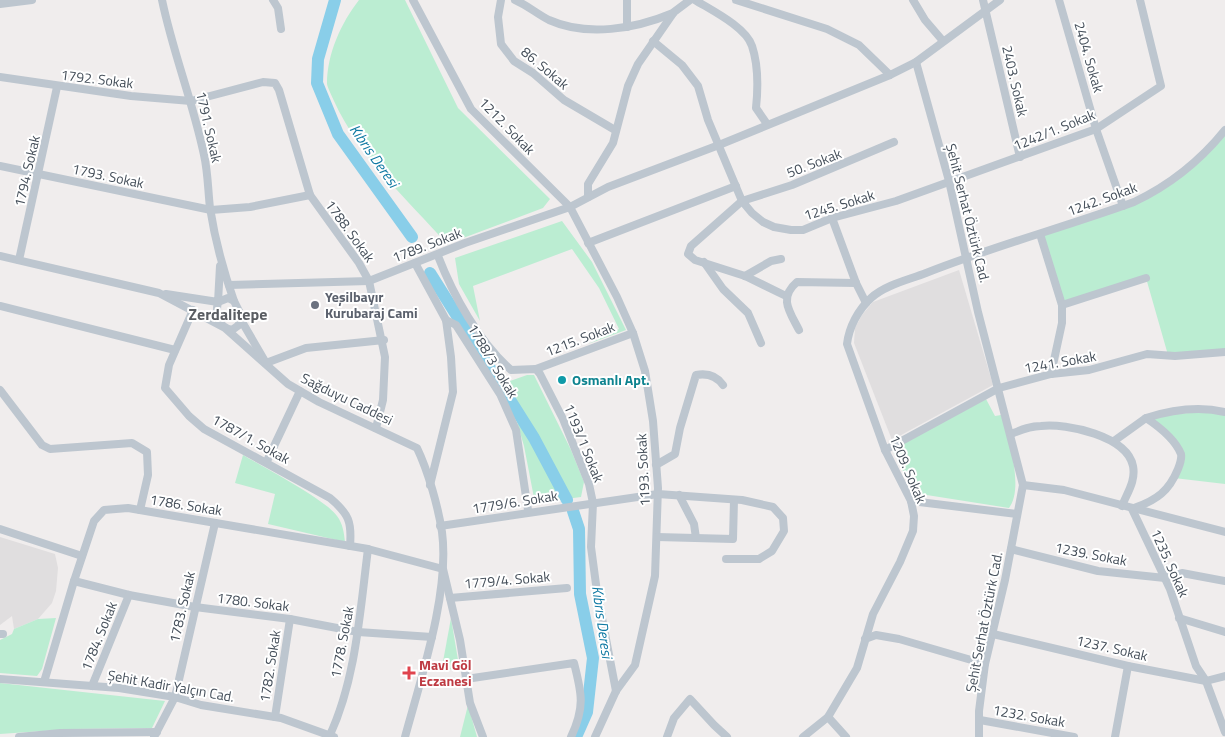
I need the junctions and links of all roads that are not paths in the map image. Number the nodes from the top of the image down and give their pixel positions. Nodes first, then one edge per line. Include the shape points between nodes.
1 (32, 0) edge
2 (162, 0) edge
3 (273, 0) edge
4 (413, 0) edge
5 (501, 0) edge
6 (515, 0) edge
7 (627, 0) edge
8 (690, 0) edge
9 (695, 0) edge
10 (736, 0) edge
11 (913, 0) edge
12 (983, 0) edge
13 (1000, 0) edge
14 (1059, 0) edge
15 (1140, 0) edge
16 (746, 1) edge
17 (0, 4) edge
18 (985, 11) junction
19 (674, 12) junction
20 (627, 27) junction
21 (281, 29) dead end
22 (653, 41) junction
23 (943, 41) junction
24 (916, 62) junction
25 (890, 75) junction
26 (0, 77) edge
27 (57, 86) junction
28 (192, 101) junction
29 (768, 124) junction
30 (1096, 129) junction
31 (616, 130) junction
32 (1225, 130) edge
33 (894, 142) dead end
34 (719, 145) junction
35 (1020, 157) junction
36 (0, 166) edge
37 (39, 174) junction
38 (949, 181) junction
39 (736, 186) junction
40 (310, 195) junction
41 (588, 197) junction
42 (742, 201) junction
43 (570, 206) junction
44 (1124, 206) junction
45 (211, 210) junction
46 (832, 218) junction
47 (1040, 234) junction
48 (588, 243) junction
49 (0, 256) edge
50 (438, 256) junction
51 (967, 256) junction
52 (780, 259) dead end
53 (19, 260) junction
54 (220, 262) junction
55 (704, 262) junction
56 (415, 263) junction
57 (745, 276) junction
58 (1146, 278) dead end
59 (369, 281) junction
60 (856, 284) junction
61 (229, 286) junction
62 (159, 293) junction
63 (786, 296) junction
64 (234, 301) junction
65 (218, 302) junction
66 (866, 303) junction
67 (1062, 305) junction
68 (0, 306) edge
69 (193, 310) junction
70 (241, 320) junction
71 (446, 320) junction
72 (225, 328) junction
73 (799, 330) dead end
74 (633, 333) junction
75 (384, 340) junction
76 (760, 343) dead end
77 (175, 350) junction
78 (1225, 352) edge
79 (266, 363) junction
80 (536, 369) junction
81 (1051, 374) junction
82 (723, 385) dead end
83 (1000, 388) junction
84 (0, 390) edge
85 (300, 391) junction
86 (1225, 412) edge
87 (1146, 418) junction
88 (376, 428) junction
89 (1011, 434) junction
90 (1114, 440) junction
91 (885, 450) junction
92 (266, 461) junction
93 (656, 465) junction
94 (1023, 485) junction
95 (430, 486) junction
96 (658, 494) junction
97 (679, 495) junction
98 (734, 500) junction
99 (911, 501) junction
100 (593, 503) junction
101 (1122, 506) junction
102 (1132, 509) junction
103 (140, 510) junction
104 (528, 510) dead end
105 (1017, 514) junction
106 (215, 523) junction
107 (440, 526) junction
108 (0, 529) edge
109 (1225, 532) edge
110 (657, 537) junction
111 (696, 538) junction
112 (350, 546) junction
113 (368, 549) junction
114 (1011, 549) junction
115 (82, 556) junction
116 (726, 560) dead end
117 (443, 569) junction
118 (1165, 578) junction
119 (74, 581) junction
120 (1225, 581) edge
121 (567, 588) dead end
122 (129, 596) junction
123 (450, 598) junction
124 (194, 607) junction
125 (1179, 618) junction
126 (290, 619) junction
127 (358, 632) junction
128 (1225, 632) edge
129 (993, 634) junction
130 (432, 637) junction
131 (865, 639) junction
132 (986, 664) junction
133 (1128, 666) junction
134 (1225, 676) edge
135 (0, 679) edge
136 (466, 679) junction
137 (1206, 681) junction
138 (44, 682) junction
139 (92, 686) junction
140 (616, 691) junction
141 (175, 697) junction
142 (274, 717) junction
143 (828, 717) junction
144 (980, 720) junction
145 (1225, 732) edge
146 (155, 734) edge
147 (19, 737) edge
148 (331, 737) edge
149 (405, 737) edge
150 (483, 737) edge
151 (571, 737) edge
152 (596, 737) edge
153 (667, 737) edge
154 (727, 737) edge
155 (803, 737) edge
156 (846, 737) edge
157 (979, 737) edge
158 (1074, 737) edge
159 (1115, 737) edge

1 - 17 street
2 - 28 street, 1791. Sokak via 172,45
3 - 21 street via 278,8
4 - 43 street, 1212. Sokak via 472,109
5 - 31 street, 86. Sokak via 498,17 501,44 514,60 564,100
6 - 20 street via 568,27
7 - 20 street
8 - 19 street
9 - 29 street via 739,29 752,45 758,94 756,108
10 - 16 street
11 - 23 street
12 - 18 street, 2403. Sokak
13 - 18 street
14 - 30 street, 2404. Sokak
15 - 30 street, 1242/1. Sokak via 1161,86
16 - 25 street via 827,29 859,45
18 - 23 street
18 - 35 street, 2403. Sokak
19 - 20 street via 650,23
19 - 22 street
22 - 31 street via 628,86
22 - 34 street via 682,65 698,86
23 - 24 street
24 - 25 street
24 - 38 street, Şehit Serhat Öztürk Cad.
25 - 29 street
26 - 27 street, 1792. Sokak
27 - 28 street, 1792. Sokak
27 - 37 street, 1794. Sokak
28 - 40 street, 1788. Sokak via 263,82 275,83 284,103
28 - 45 street, 1791. Sokak
29 - 34 street
30 - 35 street, 1242/1. Sokak
30 - 44 street, 2404. Sokak
31 - 41 street via 613,143 588,184
32 - 44 street, 1242. Sokak via 1182,174 1160,190
33 - 42 street, 50. Sokak via 792,185
34 - 39 street
34 - 41 street
35 - 38 street, 1242/1. Sokak
36 - 37 street, 1793. Sokak
37 - 45 street, 1793. Sokak
37 - 53 street, 1794. Sokak
38 - 46 street, 1245. Sokak via 896,201
38 - 51 street, Şehit Serhat Öztürk Cad.
39 - 42 street
39 - 48 street
40 - 45 street, 1793. Sokak via 250,207
40 - 59 street, 1788. Sokak
41 - 43 street
42 - 46 street, 1245. Sokak via 752,214 774,227 803,230
42 - 55 street via 691,246 688,254
43 - 48 street, 1193. Sokak
43 - 50 street, 1789. Sokak via 465,243
44 - 47 street, 1242. Sokak
45 - 54 street, 1791. Sokak
46 - 60 street
47 - 51 street, 1242. Sokak
47 - 67 street
48 - 74 street, 1193. Sokak
49 - 53 street, Sağduyu Caddesi
50 - 56 street, 1789. Sokak
50 - 80 street via 450,286 496,357 511,370
51 - 66 street, 1209. Sokak via 892,286
51 - 83 street, Şehit Serhat Öztürk Cad. via 978,312
52 - 57 street
53 - 62 street, Sağduyu Caddesi
54 - 61 street
54 - 65 street
55 - 57 street
55 - 76 street via 723,289 748,313
56 - 59 street, 1789. Sokak
56 - 71 street
57 - 63 street
58 - 67 street
59 - 61 street, 1789. Sokak
59 - 75 street, 1788. Sokak
60 - 63 street via 797,282 788,289
60 - 66 street
61 - 64 street
62 - 65 street
62 - 69 street, Sağduyu Caddesi
63 - 73 street via 789,311
64 - 65 street via 228,298
64 - 70 street
65 - 72 street via 218,319
66 - 91 street, 1209. Sokak via 848,333 847,344
67 - 81 street via 1062,323
68 - 77 street
69 - 72 street, Sağduyu Caddesi
69 - 77 street, 1787/1. Sokak
70 - 72 street via 232,330
70 - 79 street
71 - 95 street via 453,392
71 - 104 street, 1788/3 Sokak via 456,324 500,394 516,430
72 - 79 street, Sağduyu Caddesi
74 - 80 street, 1215. Sokak
74 - 93 street, 1193. Sokak via 645,371
75 - 79 street via 306,348
75 - 88 street, 1788. Sokak via 383,400
77 - 92 street, 1787/1. Sokak via 165,388 204,429
78 - 81 street, 1241. Sokak via 1175,356 1147,354 1089,370
79 - 85 street, Sağduyu Caddesi
80 - 100 street, 1193/1 Sokak via 570,435
81 - 83 street, 1241. Sokak
82 - 93 street via 719,378 706,373 696,376 675,454
83 - 89 street, Şehit Serhat Öztürk Cad.
83 - 91 street, 1241. Sokak
84 - 103 street via 42,445 50,449 132,443 146,452 148,475
85 - 88 street, Sağduyu Caddesi
85 - 92 street
86 - 87 street via 1175,410
87 - 90 street
87 - 102 street via 1176,446 1181,457 1169,488 1160,496
88 - 95 street, Sağduyu Caddesi via 417,448
89 - 90 street via 1043,425
89 - 94 street, Şehit Serhat Öztürk Cad.
90 - 101 street via 1128,454 1133,465 1133,482
91 - 99 street, 1209. Sokak
92 - 112 street, 1787/1. Sokak via 330,498 345,511 351,528
93 - 96 street, 1193. Sokak
94 - 101 street via 1064,490
94 - 105 street, Şehit Serhat Öztürk Cad.
95 - 107 street, Sağduyu Caddesi
96 - 97 street, 1779/6. Sokak
96 - 100 street, 1779/6. Sokak
96 - 110 street, 1193. Sokak
97 - 98 street, 1779/6. Sokak
97 - 111 street via 694,524
98 - 111 street via 733,539
98 - 116 street, 1779/6. Sokak via 773,507 782,518 784,532 772,551 759,559
99 - 105 street
99 - 131 street, 1209. Sokak via 913,531 873,614
100 - 107 street, 1779/6. Sokak
100 - 140 street, 1193/1 Sokak via 591,547
101 - 102 street
102 - 109 street
102 - 118 street, 1235. Sokak
103 - 106 street, 1786. Sokak
103 - 115 street, 1786. Sokak via 104,510 94,521
105 - 114 street, Şehit Serhat Öztürk Cad.
106 - 112 street, 1786. Sokak
106 - 124 street, 1783. Sokak
107 - 117 street, Sağduyu Caddesi
108 - 115 street
110 - 111 street
110 - 140 street, 1193. Sokak via 653,586 636,665
112 - 113 street, 1786. Sokak
113 - 117 street, 1786. Sokak
113 - 127 street, 1778. Sokak
114 - 118 street, 1239. Sokak via 1098,571
114 - 129 street, Şehit Serhat Öztürk Cad.
115 - 119 street, 1786. Sokak
117 - 123 street
117 - 130 street, Sağduyu Caddesi
118 - 120 street, 1239. Sokak via 1182,573
118 - 125 street, 1235. Sokak
119 - 122 street, 1780. Sokak
119 - 138 street, 1786. Sokak
121 - 123 street, 1779/4. Sokak
122 - 124 street, 1780. Sokak
122 - 139 street, 1784. Sokak
123 - 136 street
124 - 126 street, 1780. Sokak
124 - 141 street, 1783. Sokak
125 - 128 street
125 - 137 street, 1235. Sokak via 1196,666
126 - 127 street, 1780. Sokak
126 - 142 street, 1782. Sokak
127 - 130 street, 1780. Sokak
127 - 148 street, 1778. Sokak via 339,718
129 - 132 street, Şehit Serhat Öztürk Cad.
129 - 133 street, 1237. Sokak
130 - 149 street, Sağduyu Caddesi
131 - 132 street via 876,635 891,638
131 - 143 street, 1209. Sokak via 857,668
132 - 144 street, Şehit Serhat Öztürk Cad.
133 - 137 street, 1237. Sokak
133 - 159 street
134 - 137 street, 1237. Sokak
135 - 138 street, Şehit Kadir Yalçın Cad.
136 - 150 street via 470,703
136 - 151 street via 574,663 582,695 581,714
137 - 145 street, 1235. Sokak
138 - 139 street, Şehit Kadir Yalçın Cad.
139 - 141 street, Şehit Kadir Yalçın Cad.
140 - 152 street, 1193. Sokak
141 - 142 street, Şehit Kadir Yalçın Cad. via 201,705
141 - 146 street, 1783. Sokak
142 - 148 street, Şehit Kadir Yalçın Cad.
143 - 155 street, 1209. Sokak
143 - 156 street
144 - 157 street, Şehit Serhat Öztürk Cad.
144 - 158 street, 1232. Sokak
146 - 147 street via 60,733
153 - 154 street via 674,718 690,699

